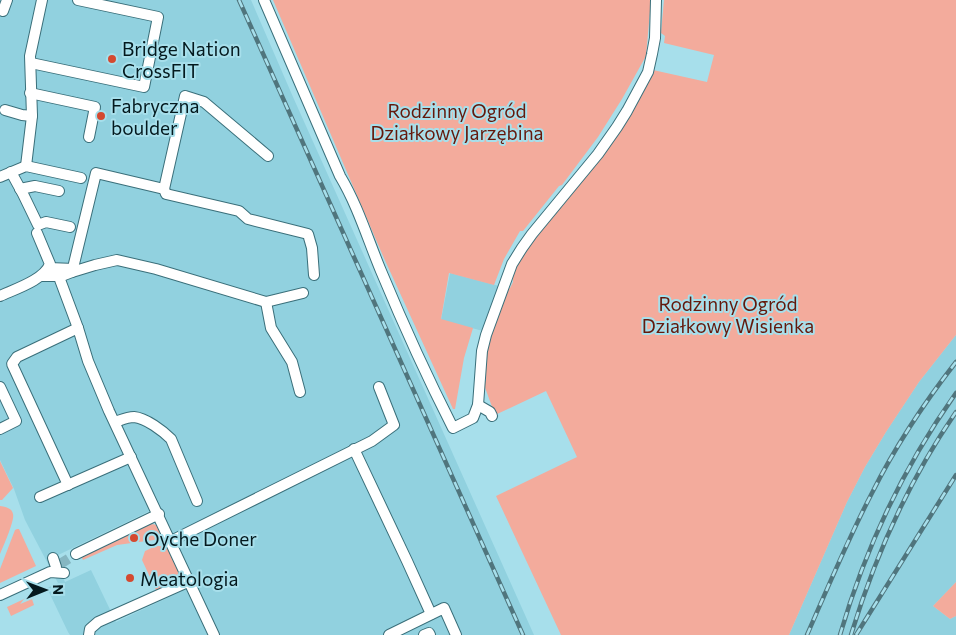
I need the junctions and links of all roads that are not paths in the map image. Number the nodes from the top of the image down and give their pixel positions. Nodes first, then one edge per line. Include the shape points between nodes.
1 (7, 0) edge
2 (42, 0) edge
3 (78, 0) edge
4 (264, 0) edge
5 (656, 0) edge
6 (3, 11) dead end
7 (31, 64) junction
8 (30, 92) junction
9 (4, 110) dead end
10 (32, 116) junction
11 (89, 137) dead end
12 (268, 156) dead end
13 (26, 166) junction
14 (10, 172) junction
15 (0, 177) edge
16 (81, 178) dead end
17 (20, 189) junction
18 (164, 189) junction
19 (59, 191) dead end
20 (70, 227) dead end
21 (37, 233) dead end
22 (73, 270) junction
23 (55, 274) junction
24 (314, 275) dead end
25 (304, 293) dead end
26 (0, 295) edge
27 (266, 302) junction
28 (78, 328) junction
29 (0, 387) edge
30 (379, 387) dead end
31 (300, 392) dead end
32 (478, 405) junction
33 (492, 416) dead end
34 (115, 422) junction
35 (0, 429) edge
36 (354, 449) junction
37 (131, 457) junction
38 (68, 485) junction
39 (40, 498) dead end
40 (197, 501) dead end
41 (159, 514) junction
42 (171, 541) junction
43 (76, 554) tunnel mouth
44 (56, 566) tunnel mouth
45 (190, 581) junction
46 (0, 595) edge
47 (431, 614) junction
48 (89, 635) edge
49 (214, 635) edge
50 (389, 635) edge
51 (424, 635) edge
52 (430, 635) edge
53 (456, 635) edge

1 - 6 street
2 - 7 street
3 - 7 street via 158,17 144,87
4 - 32 street via 413,344 453,428 473,418
5 - 32 street via 655,38 648,72 627,111 598,154 532,234 512,264 482,351
7 - 8 street
8 - 10 street
8 - 11 street via 95,107
9 - 10 street
10 - 13 street
12 - 18 street via 204,102 185,96
13 - 14 street
13 - 16 street
14 - 15 street
14 - 17 street
17 - 19 street via 35,186
17 - 20 street via 38,225 46,222
18 - 22 street via 96,173
18 - 24 street via 166,194 239,211 248,219 308,234
21 - 23 street
22 - 23 street
22 - 27 street via 117,260
23 - 26 street via 42,276
23 - 28 street
25 - 27 street
27 - 31 street via 271,328 292,362
28 - 34 street via 88,361
28 - 38 street via 17,357 12,364
29 - 35 street via 16,421
30 - 36 street via 394,425
32 - 33 street
34 - 37 street
34 - 40 street via 135,417 166,433
36 - 42 street
36 - 47 street
37 - 38 street
37 - 41 street
38 - 39 street
41 - 42 street
41 - 43 street
42 - 45 street
44 - 46 street
45 - 48 street via 153,592 98,622 90,629
45 - 49 street
47 - 50 street
47 - 53 street via 444,608
51 - 52 street

